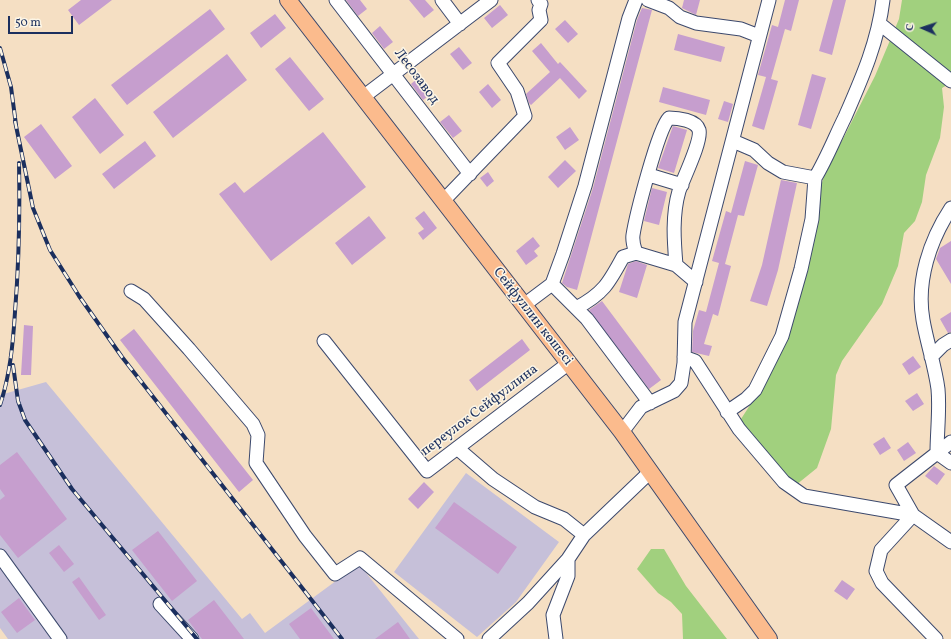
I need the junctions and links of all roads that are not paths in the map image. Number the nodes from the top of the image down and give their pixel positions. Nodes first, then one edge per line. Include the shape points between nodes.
1 (288, 0) edge
2 (336, 0) edge
3 (442, 0) edge
4 (491, 0) edge
5 (538, 0) edge
6 (636, 0) edge
7 (648, 0) edge
8 (768, 0) edge
9 (883, 0) edge
10 (670, 4) edge
11 (460, 24) junction
12 (880, 24) junction
13 (759, 36) junction
14 (394, 75) junction
15 (951, 81) edge
16 (363, 98) junction
17 (732, 141) junction
18 (470, 174) junction
19 (649, 175) junction
20 (816, 178) junction
21 (682, 185) junction
22 (443, 202) junction
23 (951, 208) edge
24 (636, 253) junction
25 (676, 265) junction
26 (696, 282) junction
27 (552, 284) junction
28 (131, 291) dead end
29 (524, 306) junction
30 (576, 308) junction
31 (951, 340) edge
32 (324, 341) dead end
33 (684, 357) junction
34 (931, 357) junction
35 (568, 363) junction
36 (650, 403) junction
37 (727, 412) junction
38 (622, 432) junction
39 (951, 442) edge
40 (457, 448) junction
41 (937, 453) junction
42 (951, 463) edge
43 (650, 471) junction
44 (913, 515) junction
45 (584, 535) junction
46 (951, 542) edge
47 (0, 556) edge
48 (568, 559) junction
49 (160, 604) dead end
50 (54, 637) edge
51 (192, 639) edge
52 (457, 639) edge
53 (489, 639) edge
54 (556, 639) edge
55 (769, 639) edge
56 (936, 639) edge

1 - 16 main road, Сейфуллин көшесі
2 - 14 street, Лесозавод
3 - 11 street
4 - 11 street
5 - 18 street via 541,4 541,20 498,63 517,91 525,116
6 - 27 street via 584,186
7 - 10 street
8 - 13 street
9 - 12 street
10 - 13 street via 680,16 696,23 741,29
11 - 14 street
12 - 15 street
12 - 20 street via 862,79
13 - 17 street
14 - 16 street
14 - 18 street, Лесозавод
16 - 22 main road, Сейфуллин көшесі
17 - 20 street via 754,150 783,172
17 - 26 street
18 - 22 street
19 - 21 street
19 - 21 street via 665,122 669,118 678,118 696,126 700,131
19 - 24 street via 633,236
20 - 37 street via 812,219 782,336 755,390
21 - 25 street via 675,220
22 - 29 main road, Сейфуллин көшесі
23 - 34 street via 942,221 928,255 921,288 922,319
24 - 25 street
24 - 30 street via 622,257 602,291
25 - 26 street
26 - 33 street via 685,322
27 - 29 street
27 - 30 street
28 - 52 street via 149,305 252,424 258,435 256,463 305,536 335,574 360,558
29 - 35 main road, Сейфуллин көшесі
30 - 36 street
31 - 34 street
32 - 40 street, переулок Сейфуллина via 427,471
33 - 36 street via 681,383 674,391
33 - 37 street via 695,361
34 - 41 street via 938,390
35 - 38 main road, Сейфуллин көшесі
35 - 40 street, переулок Сейфуллина
36 - 38 street via 637,411
37 - 44 street via 784,482 804,496
38 - 43 main road, Сейфуллин көшесі
39 - 41 street
40 - 45 street via 492,479 535,507 564,519
41 - 42 street
41 - 44 street via 896,485
43 - 45 street
43 - 55 main road, Сейфуллин көшесі
44 - 46 street
44 - 56 street via 881,550 876,571 882,583
45 - 48 street
47 - 50 street
48 - 53 street via 528,603
48 - 54 street via 568,576 552,615
49 - 51 street

